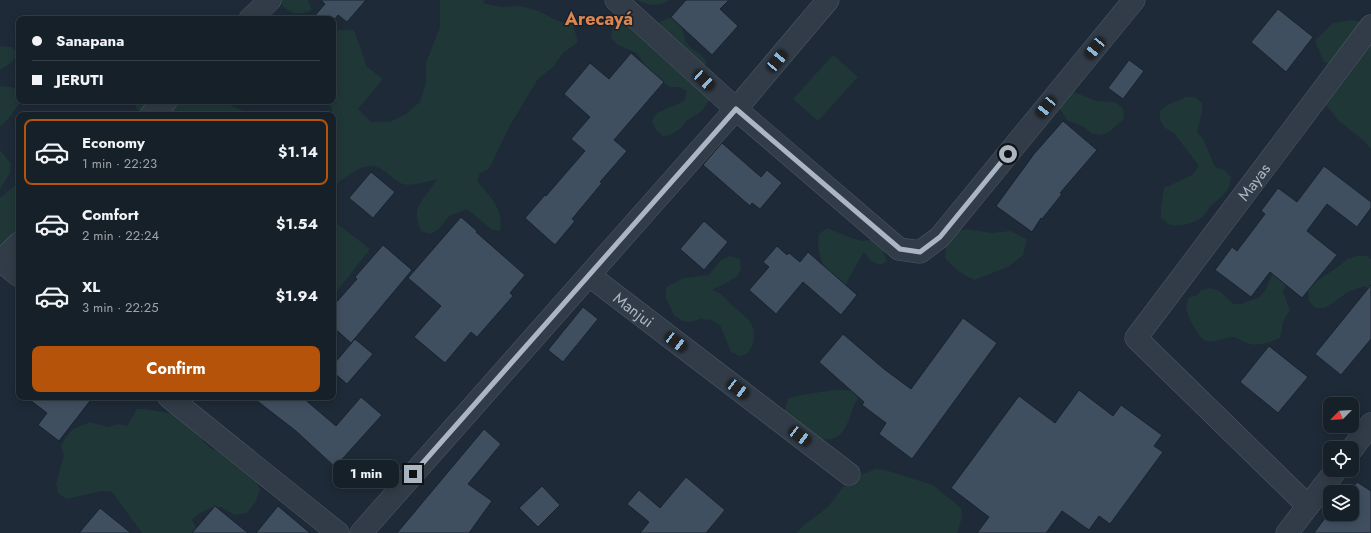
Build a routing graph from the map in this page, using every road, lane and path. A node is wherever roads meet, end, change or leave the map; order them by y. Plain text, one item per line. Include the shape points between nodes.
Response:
1 (270, 0) edge
2 (616, 0) edge
3 (828, 0) edge
4 (1134, 0) edge
5 (253, 16) edge
6 (1371, 26) edge
7 (163, 104) edge
8 (736, 109) junction
9 (154, 112) edge
10 (16, 246) edge
11 (0, 261) edge
12 (16, 274) edge
13 (590, 276) junction
14 (173, 400) edge
15 (1371, 424) edge
16 (1358, 441) edge
17 (850, 474) dead end
18 (1331, 477) edge
19 (1308, 506) junction
20 (338, 533) edge
21 (361, 533) edge
22 (1287, 533) edge

1 - 5 street
2 - 8 street
3 - 8 street
4 - 8 street via 940,237 920,252 900,249
6 - 19 street, Mayas via 1136,338
7 - 9 street
8 - 13 street
10 - 11 street
11 - 12 street
13 - 17 street, Manjui
13 - 21 street
14 - 20 street
15 - 16 street
18 - 19 street
19 - 22 street

